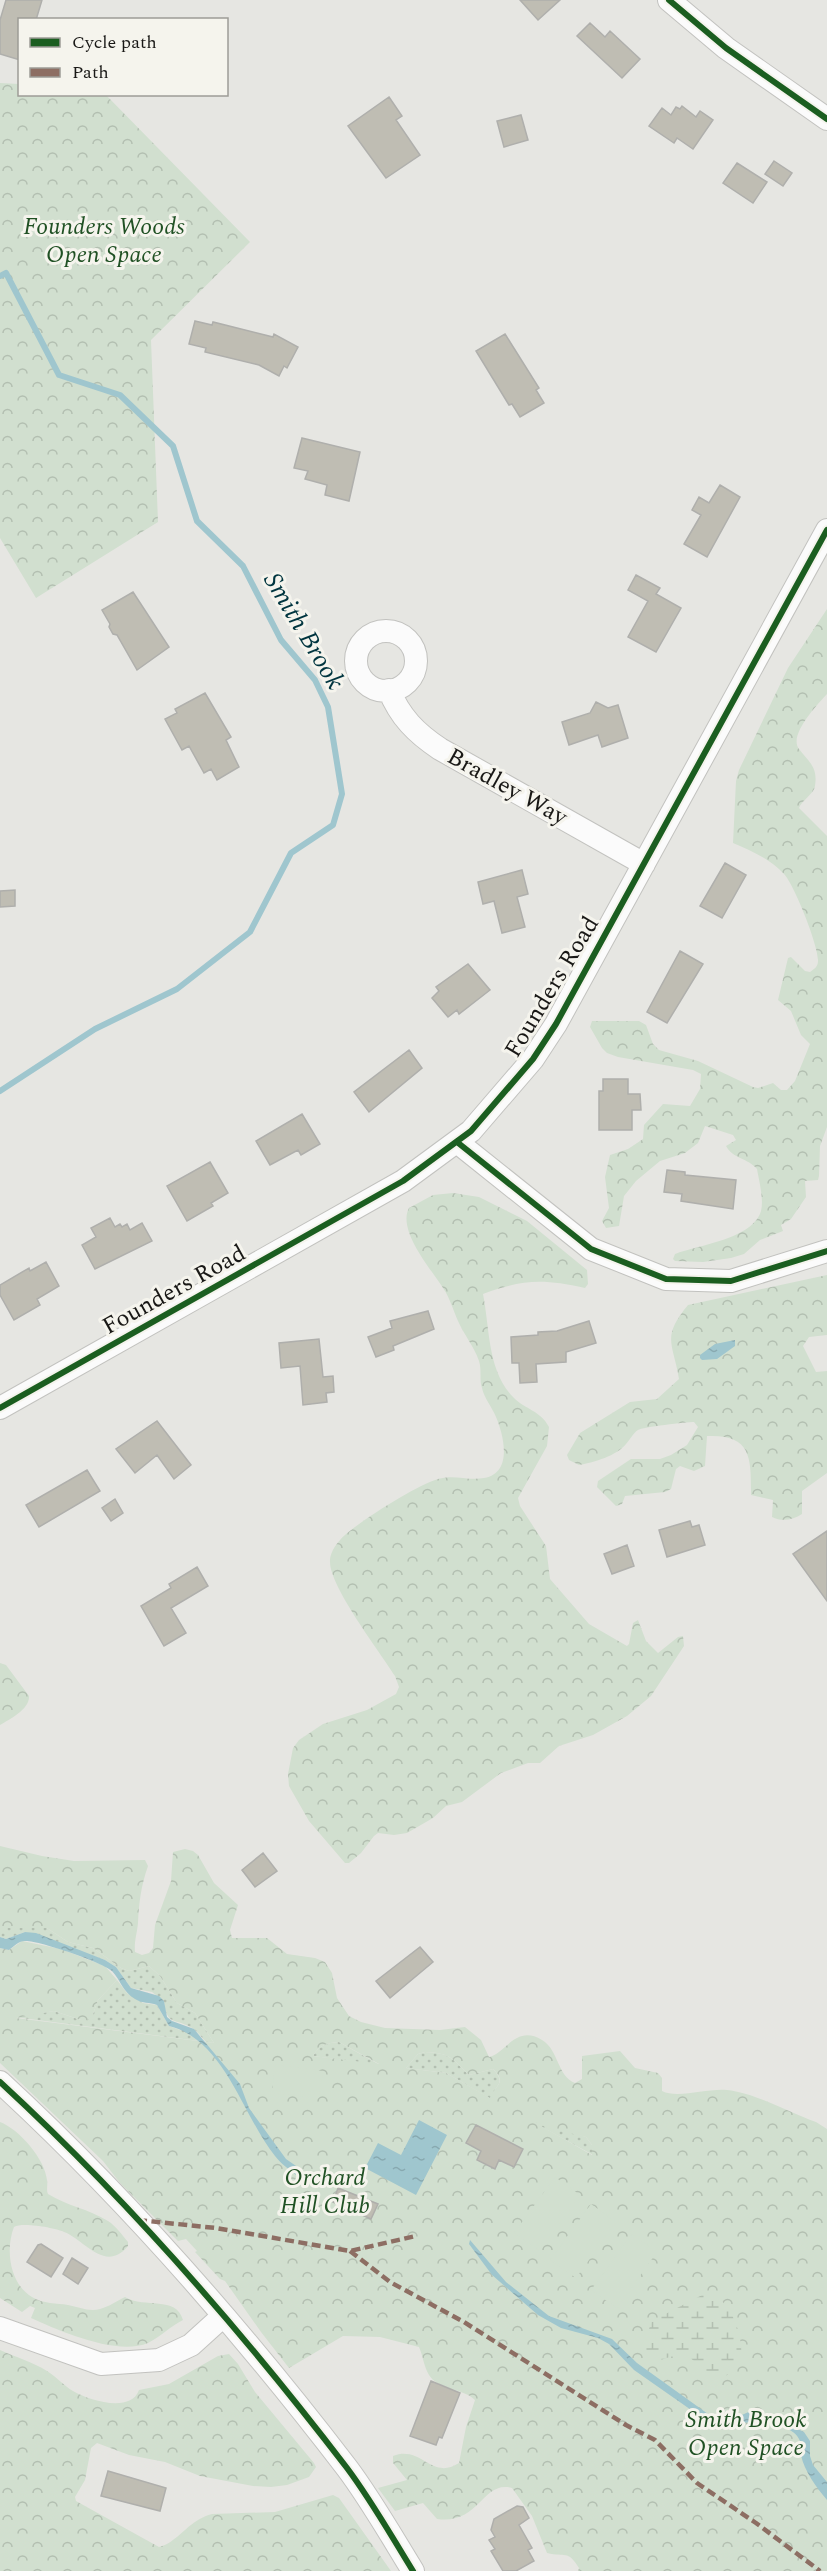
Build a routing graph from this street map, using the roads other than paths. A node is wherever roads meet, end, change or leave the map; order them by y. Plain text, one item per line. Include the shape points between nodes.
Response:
1 (669, 0) edge
2 (827, 119) edge
3 (827, 531) edge
4 (389, 690) dead end
5 (644, 864) junction
6 (457, 1142) junction
7 (827, 1251) edge
8 (0, 1408) edge
9 (0, 2082) edge
10 (223, 2316) junction
11 (0, 2328) edge
12 (414, 2571) edge

1 - 2 street via 726,48
3 - 5 street, Founders Road
4 - 5 street, Bradley Way via 404,719 427,740
5 - 6 street, Founders Road via 572,997 533,1059
6 - 7 street via 591,1249 666,1279 731,1281
6 - 8 street, Founders Road via 404,1181
9 - 10 street via 92,2171
10 - 11 street via 191,2345 159,2360 101,2364
10 - 12 street via 347,2468

